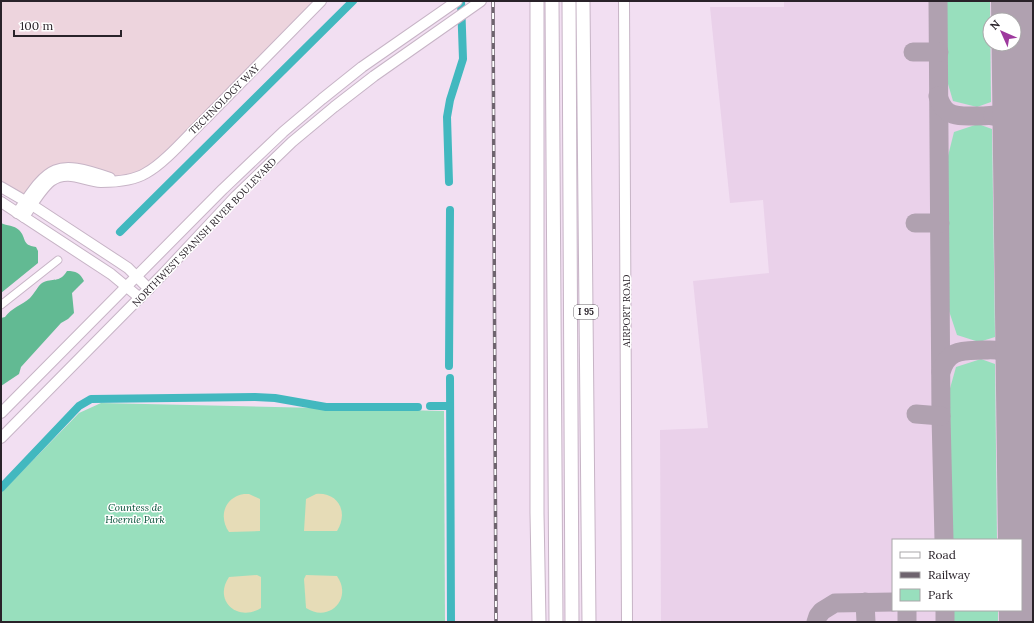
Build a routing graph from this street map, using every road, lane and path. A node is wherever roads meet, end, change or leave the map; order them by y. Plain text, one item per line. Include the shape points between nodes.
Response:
1 (321, 1) edge
2 (457, 1) edge
3 (482, 1) edge
4 (537, 1) edge
5 (552, 1) edge
6 (570, 1) edge
7 (583, 1) edge
8 (624, 1) edge
9 (1, 187) edge
10 (1, 202) edge
11 (29, 203) junction
12 (21, 215) junction
13 (58, 260) dead end
14 (136, 276) junction
15 (126, 286) junction
16 (149, 288) junction
17 (140, 298) junction
18 (1, 305) edge
19 (555, 410) junction
20 (1, 412) edge
21 (1, 438) edge
22 (537, 513) junction
23 (572, 598) junction
24 (539, 622) edge
25 (556, 622) edge
26 (572, 622) edge
27 (575, 622) edge
28 (588, 622) edge
29 (627, 622) edge

1 - 11 street, TECHNOLOGY WAY via 151,170 139,176 117,181 76,168 59,169 42,178
2 - 14 street, NORTHWEST SPANISH RIVER BOULEVARD via 362,67 292,124
3 - 16 street, NORTHWEST SPANISH RIVER BOULEVARD via 358,88 292,142 236,196
4 - 22 highway
5 - 19 highway
6 - 23 highway
7 - 28 highway, I 95
8 - 29 street, AIRPORT ROAD
9 - 11 street
10 - 12 street
11 - 12 street, TECHNOLOGY WAY
11 - 14 street
12 - 15 street
13 - 18 street
14 - 15 street, NORTHWEST SPANISH RIVER BOULEVARD
14 - 16 street
15 - 17 street
15 - 20 street, NORTHWEST SPANISH RIVER BOULEVARD
16 - 17 street, NORTHWEST SPANISH RIVER BOULEVARD
17 - 21 street, NORTHWEST SPANISH RIVER BOULEVARD
19 - 22 highway
19 - 25 highway
22 - 24 highway
23 - 26 highway
23 - 27 highway

